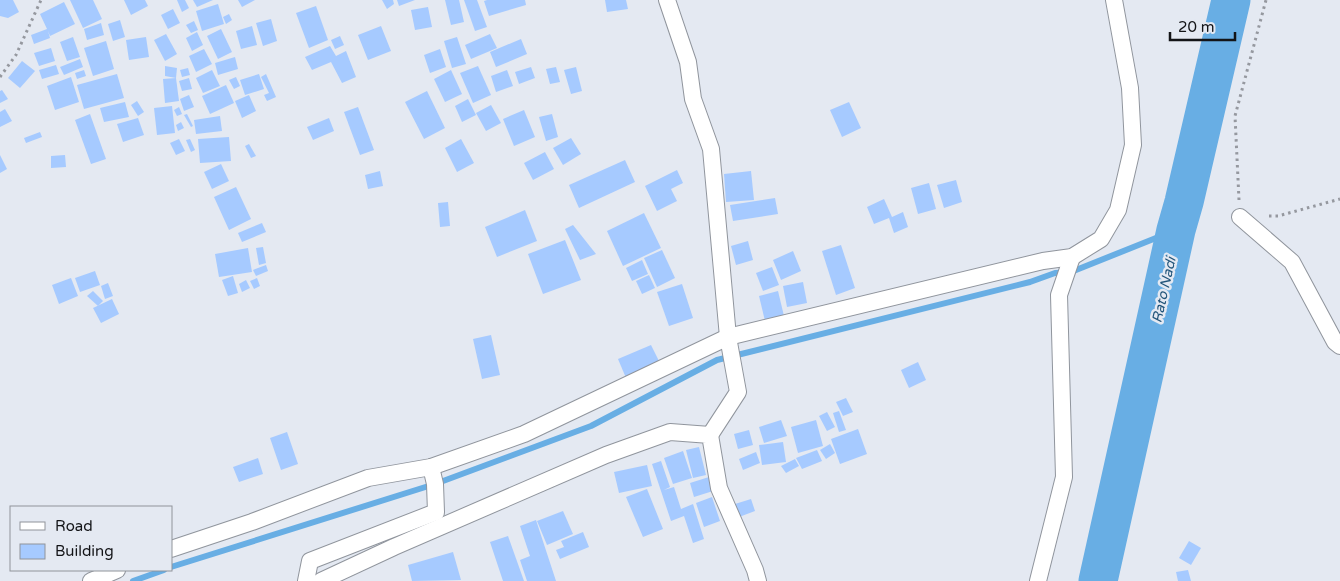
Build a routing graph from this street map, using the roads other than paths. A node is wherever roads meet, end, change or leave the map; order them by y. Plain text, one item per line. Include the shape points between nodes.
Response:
1 (667, 0) edge
2 (1114, 0) edge
3 (1240, 218) road end
4 (1072, 257) junction
5 (728, 337) junction
6 (1340, 346) edge
7 (710, 434) junction
8 (431, 467) junction
9 (172, 549) edge
10 (115, 571) edge
11 (91, 581) edge
12 (306, 581) edge
13 (321, 581) edge
14 (758, 581) edge
15 (1038, 581) edge

1 - 5 street via 688,62 693,99 711,149
2 - 4 street via 1130,88 1133,145 1118,210 1101,240
3 - 6 street via 1292,262
4 - 5 street via 1043,261
4 - 15 street via 1059,296 1064,477
5 - 7 street via 738,392
5 - 8 street via 524,434
7 - 13 street via 670,432 606,454
7 - 14 street via 719,488
8 - 9 street via 368,478
8 - 12 street via 436,512 310,561
10 - 11 street

